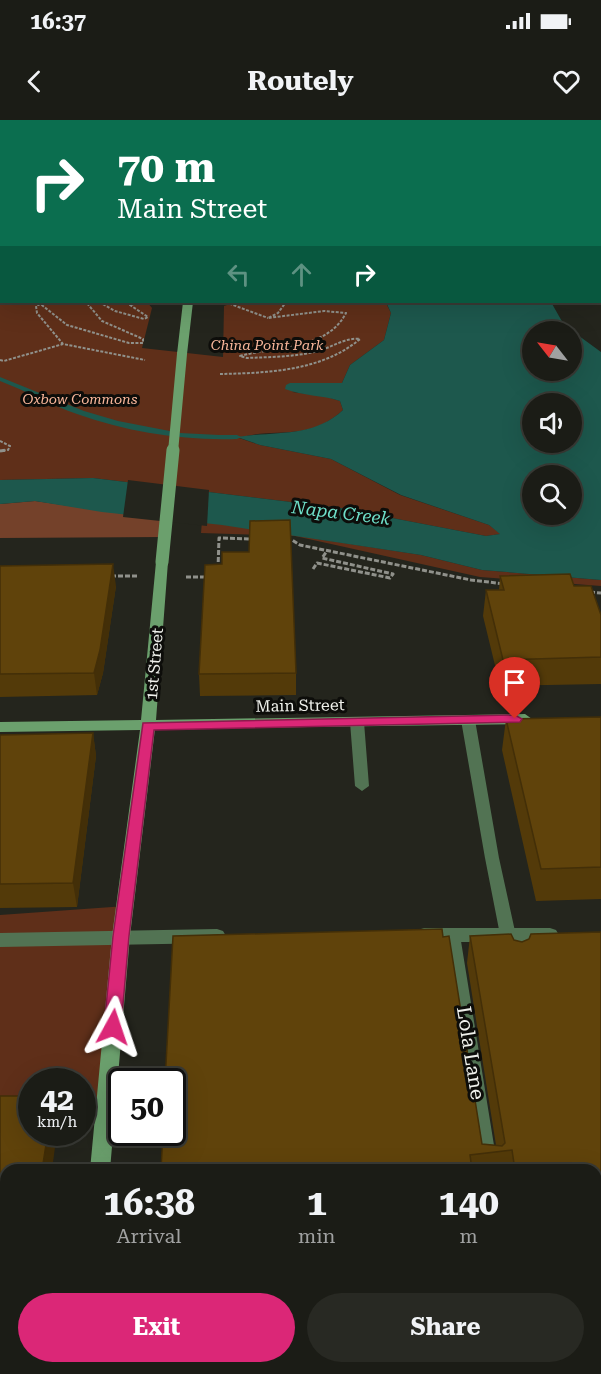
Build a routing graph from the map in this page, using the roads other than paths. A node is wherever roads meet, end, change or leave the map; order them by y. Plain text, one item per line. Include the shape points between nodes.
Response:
1 (188, 303) edge
2 (539, 719) edge
3 (468, 720) junction
4 (357, 722) junction
5 (148, 726) junction
6 (0, 727) edge
7 (362, 786) dead end
8 (407, 935) edge
9 (452, 935) junction
10 (507, 935) junction
11 (566, 935) edge
12 (121, 936) junction
13 (239, 936) edge
14 (0, 940) edge
15 (517, 961) edge
16 (101, 1164) edge
17 (488, 1164) edge

1 - 5 main road, 1st Street, bridge
2 - 3 main road, Main Street
3 - 4 main road, Main Street
3 - 10 lane
4 - 5 main road, Main Street
4 - 7 lane
5 - 6 main road, Main Street
5 - 12 main road, 1st Street
8 - 9 street
9 - 10 street
9 - 17 lane, Lola Lane
10 - 11 street
10 - 15 lane
12 - 13 street
12 - 14 street
12 - 16 main road, 1st Street

